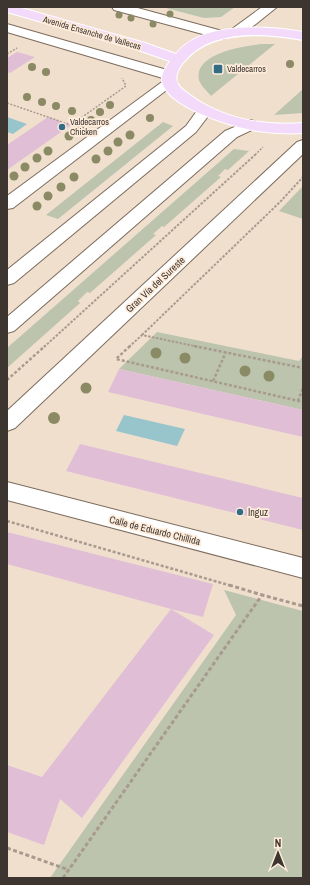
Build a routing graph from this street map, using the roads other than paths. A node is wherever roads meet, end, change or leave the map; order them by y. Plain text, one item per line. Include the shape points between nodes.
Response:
1 (119, 7) edge
2 (270, 7) edge
3 (7, 8) edge
4 (7, 28) edge
5 (237, 32) junction
6 (301, 34) edge
7 (221, 35) junction
8 (177, 43) dead end
9 (192, 47) junction
10 (177, 59) junction
11 (170, 78) junction
12 (204, 111) junction
13 (251, 125) junction
14 (303, 128) edge
15 (303, 145) edge
16 (7, 204) edge
17 (7, 279) edge
18 (7, 327) edge
19 (7, 423) edge
20 (7, 492) edge
21 (303, 568) edge

1 - 7 street
2 - 5 street
3 - 10 main road, Avenida Ensanche de Vallecas
4 - 11 street, Avenida Ensanche de Vallecas
5 - 6 main road via 278,31
5 - 7 main road
7 - 9 main road
8 - 9 main road
9 - 10 main road
10 - 11 main road
11 - 12 main road via 174,90
11 - 16 street
12 - 13 main road via 225,120
12 - 17 street via 191,129
13 - 14 main road
13 - 18 street via 231,134
15 - 19 street, Gran Vía del Sureste
20 - 21 street, Calle de Eduardo Chillida

